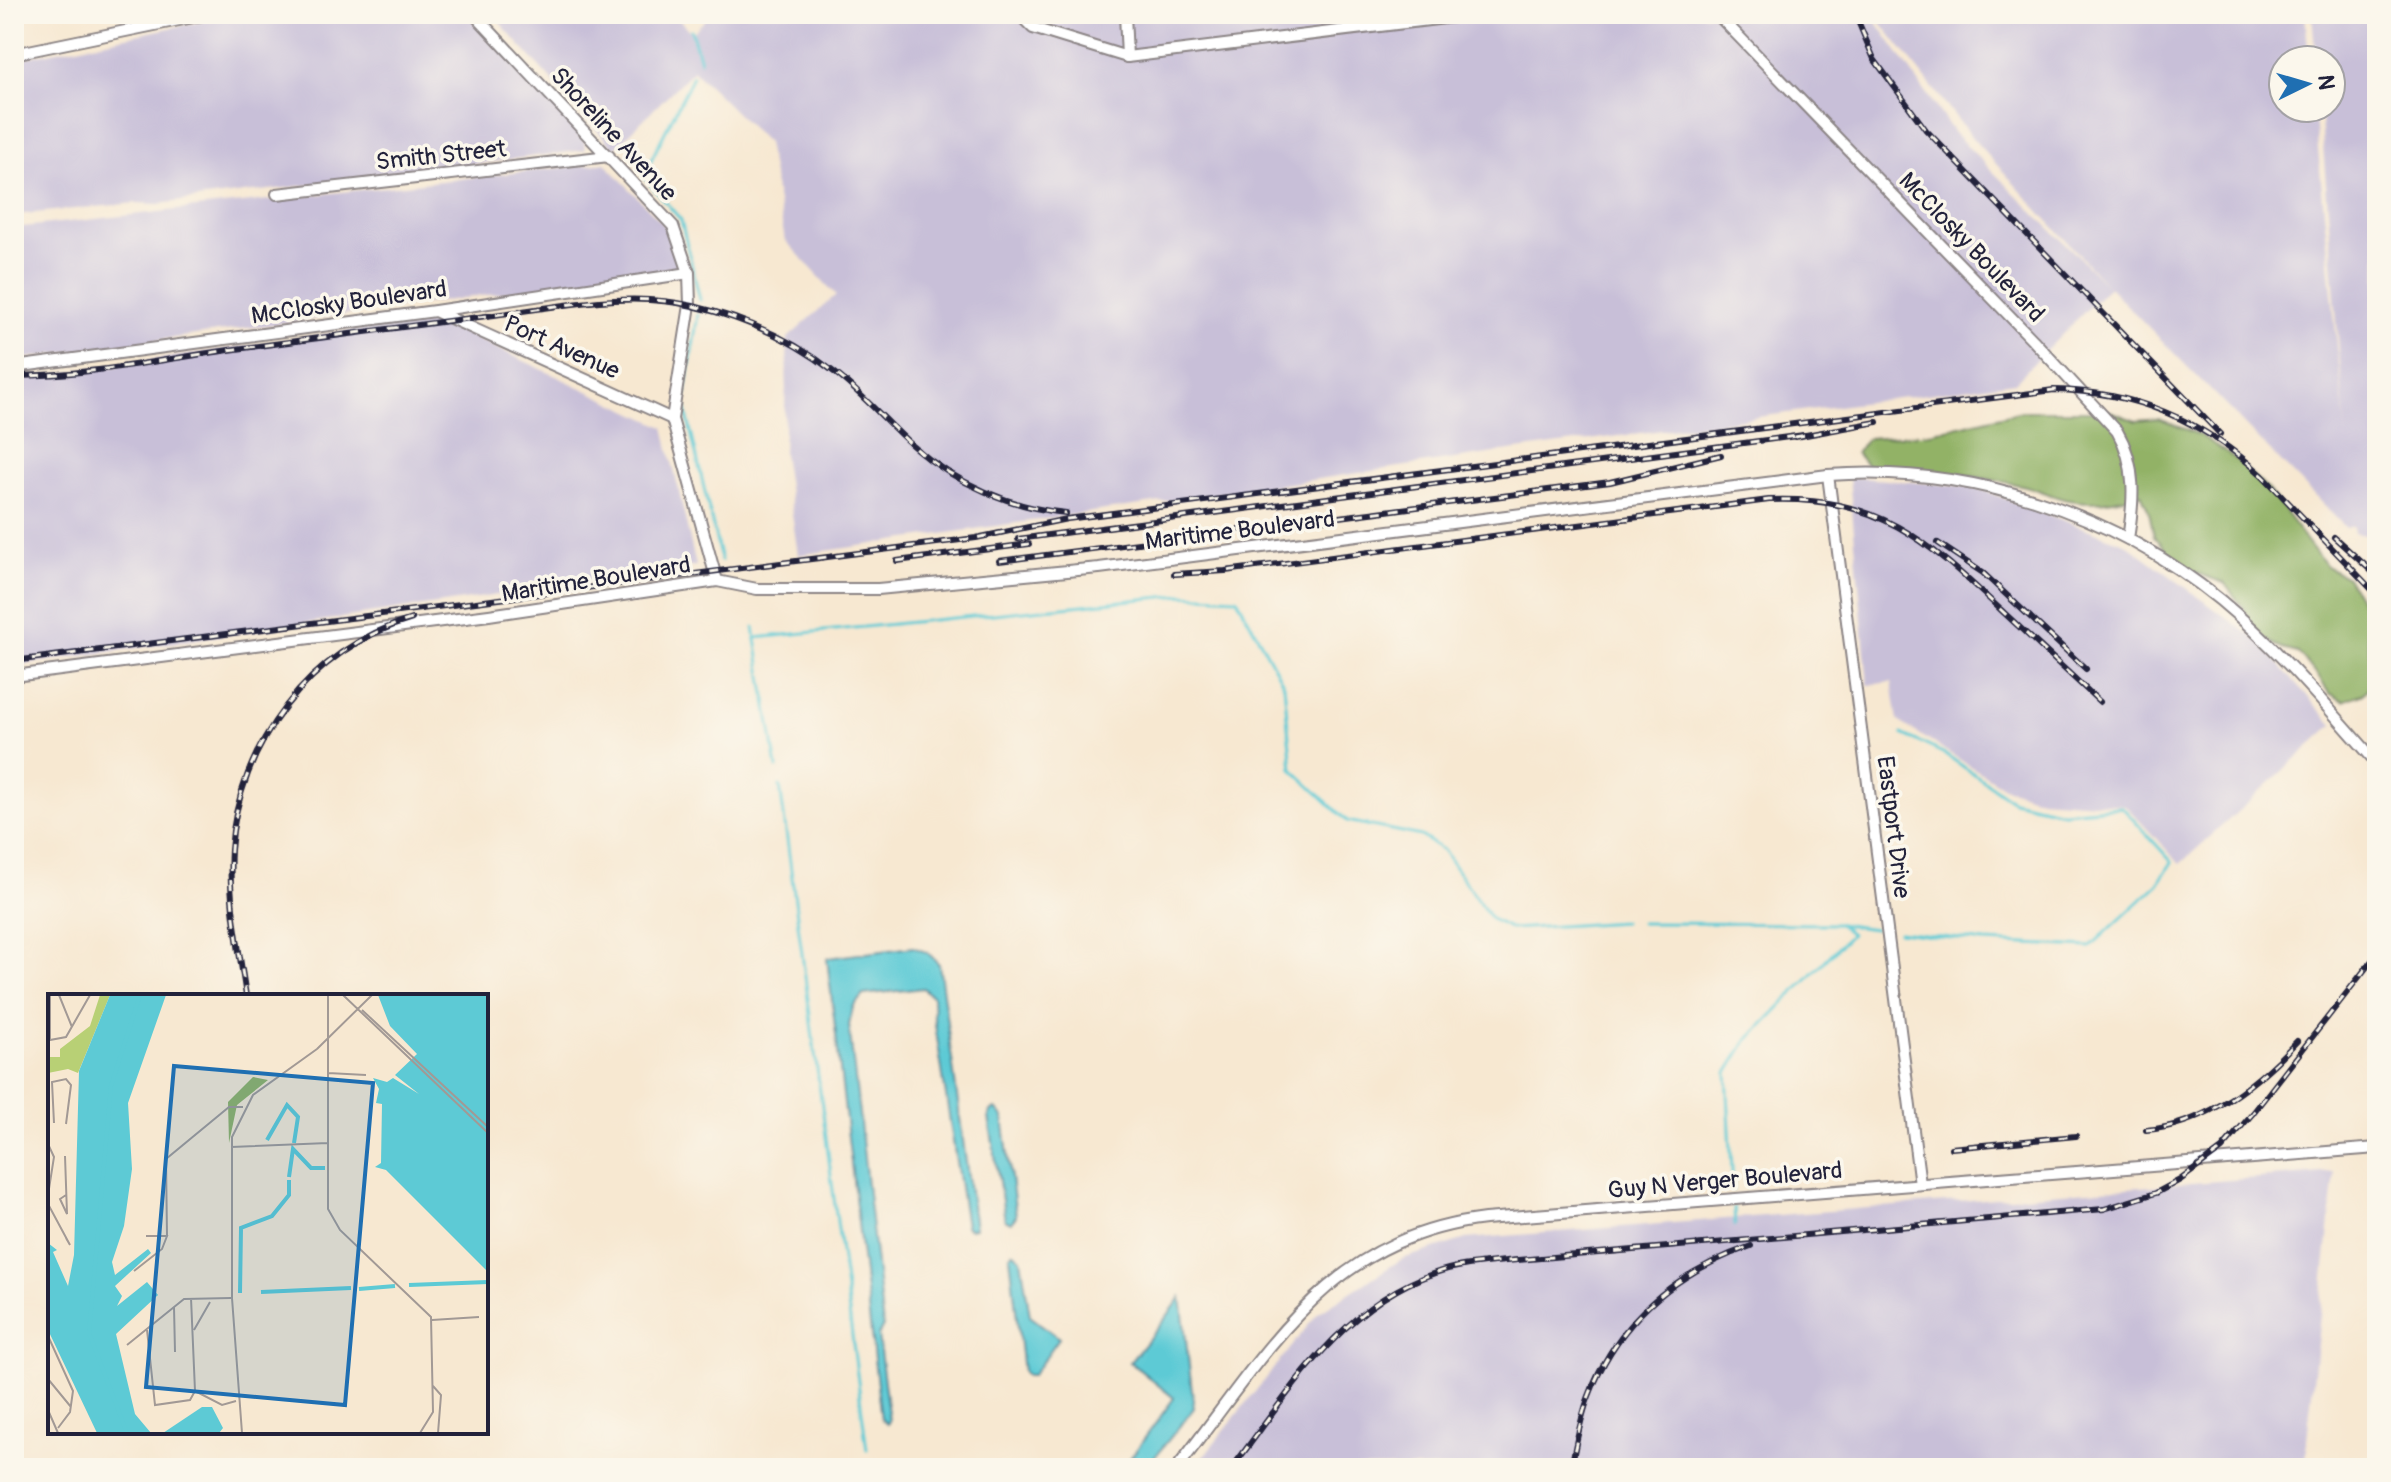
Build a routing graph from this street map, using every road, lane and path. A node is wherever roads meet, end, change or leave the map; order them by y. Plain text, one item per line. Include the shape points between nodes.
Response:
1 (208, 14) edge
2 (474, 14) edge
3 (1019, 14) edge
4 (1125, 14) edge
5 (1478, 14) edge
6 (1717, 14) edge
7 (14, 54) edge
8 (1127, 57) junction
9 (609, 156) junction
10 (277, 194) dead end
11 (689, 273) junction
12 (435, 311) junction
13 (14, 367) edge
14 (672, 419) junction
15 (1828, 475) junction
16 (2128, 539) junction
17 (717, 581) junction
18 (14, 676) edge
19 (2377, 763) edge
20 (2377, 1148) edge
21 (1920, 1184) junction
22 (1177, 1468) edge

1 - 7 street
2 - 9 street, Shoreline Avenue
3 - 8 street via 1033,28
4 - 8 street
5 - 8 street
6 - 16 street, McClosky Boulevard via 2117,431 2133,481
9 - 10 street, Smith Street
9 - 11 street, Shoreline Avenue via 673,226
11 - 12 street, McClosky Boulevard
11 - 14 street, Shoreline Avenue via 690,305
12 - 13 street, McClosky Boulevard
12 - 14 street, Port Avenue
14 - 17 street, Shoreline Avenue
15 - 16 street, Maritime Boulevard via 1900,473 1991,487 2053,506
15 - 17 street, Maritime Boulevard via 980,580 878,589 757,589
15 - 21 street, Eastport Drive
16 - 19 street, Maritime Boulevard via 2221,601
17 - 18 street, Maritime Boulevard
20 - 21 street, Guy N Verger Boulevard
21 - 22 street, Guy N Verger Boulevard via 1485,1219 1404,1238 1355,1264 1315,1296

